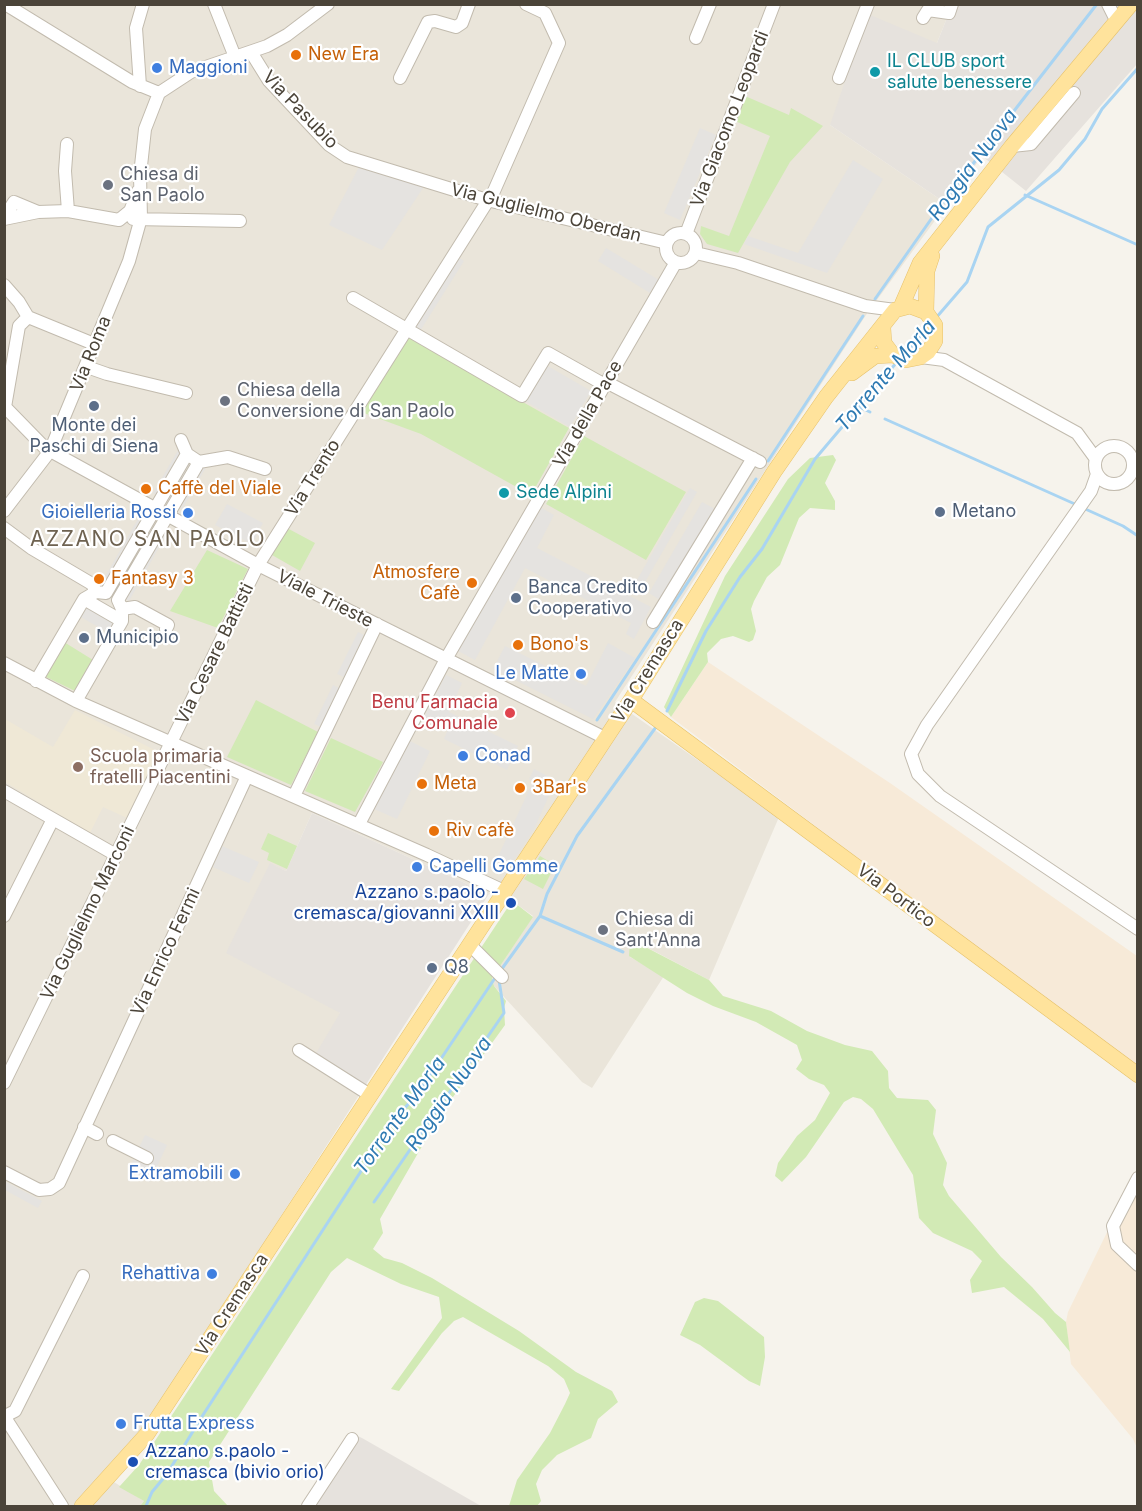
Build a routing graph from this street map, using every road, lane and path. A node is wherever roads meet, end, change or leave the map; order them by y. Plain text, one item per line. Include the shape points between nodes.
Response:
1 (5, 4) edge
2 (143, 4) edge
3 (214, 4) edge
4 (327, 4) edge
5 (469, 4) edge
6 (710, 4) edge
7 (774, 4) edge
8 (867, 4) edge
9 (952, 4) edge
10 (1108, 4) edge
11 (1131, 4) edge
12 (528, 5) edge
13 (923, 18) dead end
14 (1116, 20) junction
15 (696, 38) dead end
16 (250, 52) junction
17 (235, 57) junction
18 (400, 78) dead end
19 (839, 78) dead end
20 (140, 86) junction
21 (159, 93) junction
22 (1074, 93) dead end
23 (67, 144) dead end
24 (1012, 146) junction
25 (140, 181) junction
26 (426, 181) joint
27 (9, 199) edge
28 (487, 200) junction
29 (68, 211) junction
30 (38, 212) junction
31 (141, 218) junction
32 (4, 219) edge
33 (119, 220) junction
34 (240, 221) dead end
35 (686, 234) junction
36 (667, 243) junction
37 (934, 247) junction
38 (696, 253) junction
39 (676, 262) junction
40 (4, 285) edge
41 (353, 298) dead end
42 (891, 316) junction
43 (28, 317) junction
44 (931, 318) junction
45 (4, 329) edge
46 (405, 330) junction
47 (17, 335) junction
48 (94, 344) junction
49 (933, 345) junction
50 (904, 357) junction
51 (944, 360) junction
52 (87, 367) junction
53 (606, 383) junction
54 (186, 393) dead end
55 (826, 397) junction
56 (5, 407) edge
57 (181, 440) dead end
58 (1087, 444) junction
59 (1107, 447) junction
60 (50, 451) junction
61 (187, 454) junction
62 (1096, 459) junction
63 (200, 462) junction
64 (265, 469) dead end
65 (1097, 474) junction
66 (1108, 483) junction
67 (1092, 491) junction
68 (155, 508) junction
69 (4, 511) edge
70 (167, 515) junction
71 (4, 528) edge
72 (258, 565) junction
73 (96, 594) junction
74 (121, 610) junction
75 (653, 622) dead end
76 (377, 624) junction
77 (166, 629) dead end
78 (446, 659) junction
79 (4, 663) edge
80 (36, 681) junction
81 (631, 700) junction
82 (76, 701) junction
83 (655, 716) junction
84 (615, 724) junction
85 (605, 738) junction
86 (171, 742) junction
87 (247, 776) junction
88 (4, 791) edge
89 (294, 796) junction
90 (53, 819) junction
91 (359, 824) junction
92 (116, 855) junction
93 (504, 891) junction
94 (4, 916) edge
95 (1137, 929) edge
96 (470, 945) junction
97 (502, 977) dead end
98 (299, 1050) dead end
99 (1137, 1075) edge
100 (4, 1083) edge
101 (370, 1095) junction
102 (84, 1127) junction
103 (97, 1134) dead end
104 (113, 1141) dead end
105 (147, 1158) dead end
106 (4, 1172) edge
107 (1137, 1178) edge
108 (1137, 1265) edge
109 (83, 1276) dead end
110 (5, 1416) edge
111 (352, 1439) dead end
112 (62, 1506) edge
113 (82, 1506) edge
114 (308, 1506) edge

1 - 20 street
2 - 20 street via 136,28
3 - 17 street
4 - 16 street via 287,35
5 - 18 street via 462,23 456,27 428,22
6 - 15 street
7 - 35 street, Via Giacomo Leopardi
8 - 19 street
9 - 13 street via 949,13 928,10
10 - 14 street
11 - 14 main road, Via Cremasca
12 - 28 street, Via Trento via 545,13 560,43
14 - 24 main road, Via Cremasca
16 - 17 street
16 - 26 street, Via Pasubio via 261,72 329,145 347,157
17 - 21 street via 191,72
20 - 21 street
21 - 25 street via 145,129
22 - 24 street via 1031,144
23 - 29 street
24 - 37 main road, Via Cremasca
25 - 31 street, Via Roma
25 - 33 street via 130,211
26 - 28 street, Via Guglielmo Oberdan
27 - 30 street
27 - 32 street
28 - 36 street, Via Guglielmo Oberdan
28 - 46 street, Via Trento
29 - 30 street
29 - 33 street
30 - 32 street
31 - 33 street
31 - 34 street
31 - 48 street, Via Roma via 129,261
35 - 36 street, Via Guglielmo Oberdan via 676,234
35 - 38 street via 695,241
36 - 39 street, Via Guglielmo Oberdan via 667,254
37 - 42 main road, Via Cremasca
37 - 44 main road, Via Cremasca via 927,271
38 - 39 street via 688,262
38 - 42 street via 738,263
39 - 53 street, Via della Pace
40 - 43 street
41 - 46 street
42 - 44 main road via 916,307
42 - 50 main road via 884,343
42 - 55 main road, Via Cremasca
43 - 47 street
43 - 48 street
44 - 49 main road, Via Cremasca
45 - 47 street
46 - 53 street via 522,396 548,352
46 - 72 street, Via Trento
47 - 56 street
48 - 52 street, Via Roma
49 - 50 main road, Via Cremasca
49 - 51 street
50 - 51 street
50 - 55 main road, Via Cremasca via 875,356
51 - 58 street via 1077,433
52 - 54 street
52 - 60 street, Via Roma
53 - 75 street via 757,460
53 - 78 street, Via della Pace
55 - 81 main road, Via Cremasca via 774,472
56 - 60 street, Viale Trieste
57 - 61 street
58 - 59 street
58 - 62 street
59 - 62 street
59 - 66 street via 1125,450 1132,461 1126,479
60 - 68 street, Viale Trieste
60 - 69 street, Via Roma
61 - 63 street
61 - 68 street
62 - 65 street
63 - 64 street via 228,457
63 - 70 street
65 - 66 street
65 - 67 street
66 - 67 street
67 - 95 street via 927,725 911,754 918,774 940,796
68 - 70 street, Viale Trieste
68 - 73 street
70 - 72 street, Viale Trieste
70 - 74 street
71 - 73 street via 92,584
72 - 76 street, Viale Trieste
72 - 86 street, Via Cesare Battisti
73 - 74 street
73 - 74 street
73 - 80 street
74 - 77 street via 135,607 168,625
74 - 82 street
76 - 78 street, Viale Trieste
76 - 89 street
78 - 85 street, Viale Trieste
78 - 91 street, Via della Pace
79 - 80 street
80 - 82 street
81 - 83 main road, Via Portico
81 - 84 main road, Via Cremasca
82 - 86 street
83 - 84 main road via 641,715
83 - 99 main road, Via Portico
84 - 85 main road, Via Cremasca
85 - 93 main road, Via Cremasca
86 - 87 street
86 - 92 street, Via Guglielmo Marconi
87 - 89 street
87 - 102 street, Via Enrico Fermi
88 - 90 street
89 - 91 street
90 - 92 street
90 - 94 street
91 - 93 street
92 - 100 street, Via Guglielmo Marconi
93 - 96 main road, Via Cremasca
96 - 97 street
96 - 101 main road, Via Cremasca
98 - 101 street
101 - 113 main road, Via Cremasca via 147,1434
102 - 103 street
102 - 106 street, Via Enrico Fermi via 58,1182 50,1189 39,1190
104 - 105 street
107 - 108 street via 1113,1226 1117,1245
109 - 110 street via 15,1411
110 - 112 street
111 - 114 street

